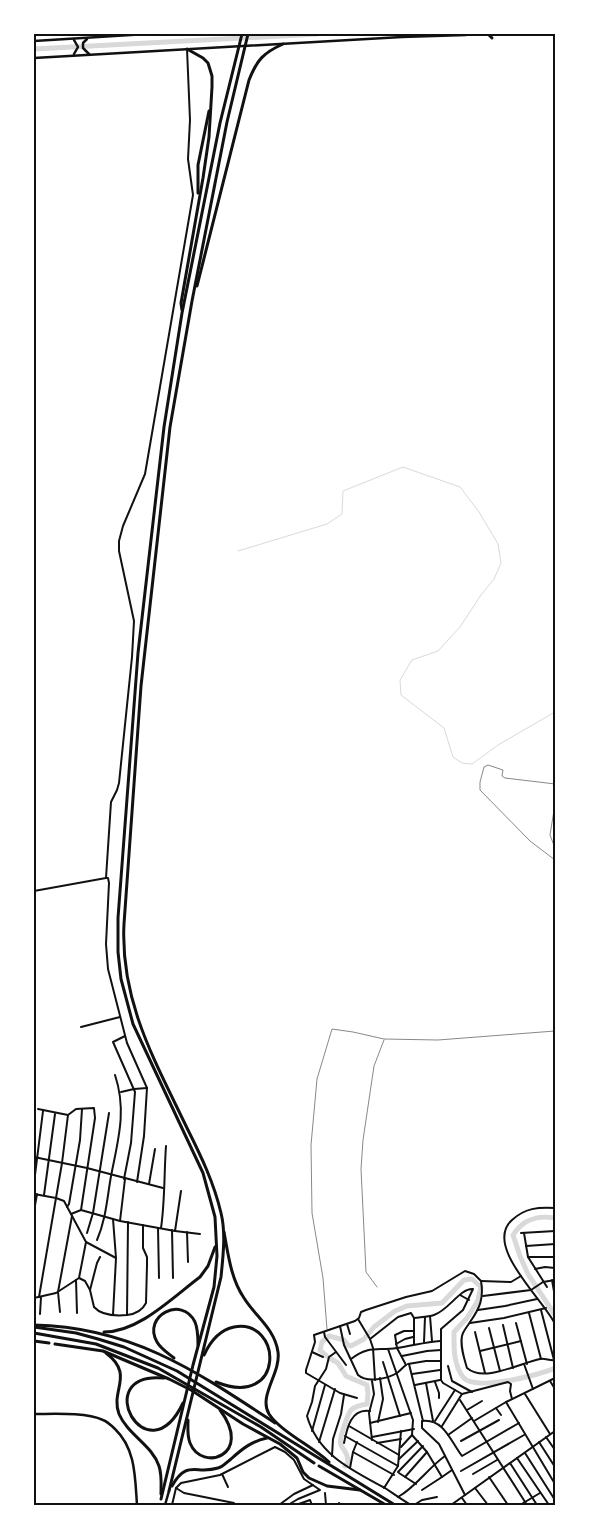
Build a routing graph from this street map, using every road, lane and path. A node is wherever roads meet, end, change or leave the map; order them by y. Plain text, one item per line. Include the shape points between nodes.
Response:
1 (146, 34) edge
2 (242, 34) edge
3 (248, 34) edge
4 (466, 34) edge
5 (479, 34) edge
6 (488, 34) edge
7 (450, 35) edge
8 (492, 38) dead end
9 (87, 39) junction
10 (74, 40) junction
11 (34, 41) edge
12 (283, 44) junction
13 (187, 49) junction
14 (88, 53) junction
15 (74, 54) junction
16 (34, 58) edge
17 (212, 101) junction
18 (198, 199) junction
19 (192, 302) junction
20 (182, 313) junction
21 (555, 784) edge
22 (555, 804) edge
23 (555, 848) edge
24 (555, 860) edge
25 (106, 878) junction
26 (34, 892) edge
27 (120, 1017) junction
28 (81, 1027) dead end
29 (555, 1031) edge
30 (125, 1036) junction
31 (384, 1039) junction
32 (115, 1075) dead end
33 (147, 1088) junction
34 (134, 1089) junction
35 (121, 1092) junction
36 (82, 1109) junction
37 (38, 1110) dead end
38 (43, 1110) junction
39 (109, 1113) dead end
40 (55, 1114) junction
41 (68, 1115) junction
42 (166, 1146) dead end
43 (155, 1149) dead end
44 (35, 1157) edge
45 (50, 1160) junction
46 (62, 1163) junction
47 (75, 1165) junction
48 (87, 1168) junction
49 (98, 1170) junction
50 (112, 1176) junction
51 (124, 1179) junction
52 (137, 1182) junction
53 (34, 1183) edge
54 (149, 1184) junction
55 (163, 1188) junction
56 (181, 1191) dead end
57 (35, 1194) edge
58 (44, 1196) junction
59 (56, 1198) junction
60 (67, 1206) junction
61 (555, 1208) edge
62 (81, 1210) junction
63 (34, 1211) edge
64 (93, 1213) junction
65 (71, 1215) junction
66 (222, 1215) junction
67 (105, 1218) junction
68 (113, 1220) junction
69 (120, 1221) junction
70 (128, 1222) junction
71 (143, 1225) junction
72 (160, 1228) junction
73 (174, 1230) junction
74 (187, 1232) junction
75 (555, 1232) edge
76 (87, 1233) dead end
77 (200, 1234) dead end
78 (97, 1240) dead end
79 (86, 1242) junction
80 (216, 1242) junction
81 (555, 1244) edge
82 (526, 1246) junction
83 (100, 1257) dead end
84 (555, 1257) edge
85 (116, 1258) junction
86 (528, 1258) junction
87 (188, 1262) dead end
88 (555, 1268) edge
89 (534, 1269) junction
90 (521, 1276) junction
91 (79, 1278) junction
92 (159, 1278) dead end
93 (173, 1278) dead end
94 (76, 1280) junction
95 (552, 1280) junction
96 (555, 1280) edge
97 (481, 1281) junction
98 (543, 1282) junction
99 (377, 1286) dead end
100 (547, 1287) dead end
101 (90, 1290) junction
102 (531, 1290) junction
103 (58, 1292) junction
104 (460, 1295) junction
105 (483, 1296) junction
106 (40, 1297) junction
107 (555, 1297) edge
108 (34, 1298) edge
109 (538, 1299) junction
110 (469, 1300) junction
111 (546, 1308) junction
112 (478, 1310) junction
113 (541, 1310) junction
114 (60, 1312) dead end
115 (529, 1312) junction
116 (77, 1313) dead end
117 (40, 1314) dead end
118 (113, 1315) junction
119 (127, 1315) junction
120 (425, 1316) junction
121 (430, 1316) junction
122 (414, 1318) junction
123 (358, 1319) junction
124 (470, 1322) junction
125 (347, 1324) junction
126 (516, 1324) dead end
127 (555, 1324) edge
128 (503, 1325) dead end
129 (34, 1326) edge
130 (340, 1326) junction
131 (489, 1328) dead end
132 (326, 1331) junction
133 (414, 1331) junction
134 (99, 1332) junction
135 (475, 1332) dead end
136 (34, 1333) edge
137 (350, 1334) dead end
138 (368, 1336) junction
139 (413, 1337) junction
140 (34, 1340) edge
141 (441, 1341) junction
142 (521, 1341) junction
143 (424, 1342) junction
144 (432, 1342) junction
145 (49, 1343) dead end
146 (55, 1344) dead end
147 (396, 1344) junction
148 (414, 1344) junction
149 (507, 1344) junction
150 (493, 1347) junction
151 (198, 1348) junction
152 (373, 1348) junction
153 (397, 1348) junction
154 (388, 1349) junction
155 (441, 1350) junction
156 (103, 1351) junction
157 (480, 1351) junction
158 (312, 1352) junction
159 (336, 1352) junction
160 (402, 1356) junction
161 (323, 1357) dead end
162 (351, 1359) junction
163 (541, 1359) junction
164 (554, 1360) edge
165 (440, 1361) junction
166 (178, 1362) junction
167 (382, 1362) dead end
168 (407, 1364) junction
169 (526, 1364) junction
170 (200, 1365) junction
171 (346, 1365) dead end
172 (448, 1366) dead end
173 (513, 1368) junction
174 (440, 1370) junction
175 (500, 1371) junction
176 (396, 1373) junction
177 (485, 1373) junction
178 (412, 1374) junction
179 (386, 1376) junction
180 (380, 1378) junction
181 (555, 1378) edge
182 (168, 1379) junction
183 (208, 1379) junction
184 (373, 1380) junction
185 (441, 1380) junction
186 (318, 1381) junction
187 (550, 1381) junction
188 (435, 1382) junction
189 (426, 1383) junction
190 (325, 1385) junction
191 (415, 1385) junction
192 (334, 1389) junction
193 (533, 1389) junction
194 (555, 1389) edge
195 (455, 1390) junction
196 (472, 1392) junction
197 (525, 1393) junction
198 (462, 1394) junction
199 (186, 1395) junction
200 (344, 1395) junction
201 (357, 1398) dead end
202 (439, 1398) dead end
203 (512, 1399) junction
204 (460, 1400) junction
205 (482, 1401) dead end
206 (506, 1402) junction
207 (218, 1407) junction
208 (496, 1408) junction
209 (467, 1410) junction
210 (370, 1411) junction
211 (189, 1412) junction
212 (411, 1412) junction
213 (34, 1414) edge
214 (501, 1415) dead end
215 (400, 1416) junction
216 (473, 1420) junction
217 (499, 1420) dead end
218 (423, 1421) junction
219 (434, 1421) junction
220 (378, 1422) junction
221 (370, 1423) junction
222 (519, 1423) junction
223 (349, 1426) junction
224 (442, 1426) junction
225 (414, 1429) junction
226 (480, 1430) junction
227 (401, 1431) junction
228 (555, 1431) edge
229 (312, 1432) junction
230 (550, 1434) junction
231 (294, 1435) junction
232 (412, 1435) junction
233 (448, 1435) junction
234 (524, 1435) junction
235 (345, 1436) junction
236 (546, 1437) junction
237 (267, 1438) junction
238 (401, 1438) junction
239 (372, 1439) junction
240 (418, 1441) junction
241 (462, 1441) dead end
242 (320, 1442) junction
243 (357, 1442) junction
244 (487, 1442) junction
245 (539, 1442) junction
246 (344, 1443) dead end
247 (377, 1443) junction
248 (422, 1446) junction
249 (400, 1447) junction
250 (532, 1448) junction
251 (555, 1450) edge
252 (353, 1452) junction
253 (427, 1452) junction
254 (493, 1453) junction
255 (525, 1453) junction
256 (399, 1455) junction
257 (332, 1456) junction
258 (445, 1456) junction
259 (517, 1458) junction
260 (399, 1459) junction
261 (497, 1460) junction
262 (314, 1463) dead end
263 (510, 1463) junction
264 (434, 1464) junction
265 (319, 1466) dead end
266 (398, 1466) junction
267 (555, 1467) edge
268 (335, 1468) junction
269 (503, 1468) junction
270 (350, 1469) junction
271 (452, 1470) junction
272 (461, 1471) dead end
273 (397, 1472) junction
274 (222, 1474) junction
275 (473, 1474) dead end
276 (394, 1475) junction
277 (405, 1477) junction
278 (442, 1477) junction
279 (490, 1477) junction
280 (416, 1484) junction
281 (555, 1484) edge
282 (313, 1485) junction
283 (228, 1487) dead end
284 (176, 1488) junction
285 (384, 1488) junction
286 (475, 1488) junction
287 (360, 1490) junction
288 (422, 1490) dead end
289 (169, 1491) junction
290 (540, 1492) junction
291 (325, 1493) dead end
292 (465, 1495) junction
293 (398, 1497) junction
294 (437, 1497) dead end
295 (462, 1498) junction
296 (533, 1498) junction
297 (162, 1499) junction
298 (555, 1500) edge
299 (283, 1502) junction
300 (527, 1504) edge
301 (137, 1505) edge
302 (160, 1505) edge
303 (166, 1505) edge
304 (172, 1505) edge
305 (233, 1505) edge
306 (279, 1505) edge
307 (288, 1505) edge
308 (296, 1505) edge
309 (312, 1505) edge
310 (326, 1505) edge
311 (386, 1505) edge
312 (395, 1505) edge
313 (413, 1505) edge
314 (450, 1505) edge
315 (467, 1505) edge
316 (488, 1505) edge
317 (508, 1505) edge
318 (518, 1505) edge
319 (538, 1505) edge
320 (548, 1505) edge

1 - 9 main road
2 - 20 highway via 220,124
3 - 19 highway via 227,122
4 - 5 highway
4 - 7 main road
6 - 8 highway
7 - 12 main road
9 - 10 main road
9 - 14 main road via 83,46
10 - 11 main road
10 - 15 main road via 78,47
12 - 13 main road
12 - 19 highway via 261,57 248,80
13 - 14 main road
13 - 17 highway via 203,58 210,68
13 - 25 street via 188,159 193,195 145,474 119,541 134,621 119,783 110,802
14 - 15 main road
15 - 16 main road
17 - 18 highway
17 - 18 highway via 198,165
18 - 20 highway
19 - 66 highway via 163,484 138,722 124,944 134,1010 208,1172
20 - 80 highway via 164,426 138,653 118,952 121,979 138,1037 206,1181 215,1217
21 - 24 lane via 505,778 503,770 488,765 484,767 479,786 530,841
22 - 23 lane via 550,835
25 - 26 street
25 - 27 street via 109,883 108,968
27 - 28 street
27 - 30 street
29 - 31 lane via 438,1040
30 - 33 street
30 - 34 street via 113,1042
31 - 99 lane via 374,1066 361,1169 366,1272
31 - 132 lane via 332,1029 317,1080 311,1195 323,1278
32 - 35 street
33 - 34 street
33 - 52 street
34 - 35 street
34 - 51 street via 132,1130
35 - 50 street via 121,1129
36 - 41 street
36 - 47 street
36 - 48 street via 94,1108 95,1118
37 - 38 street
38 - 40 street
38 - 44 street
39 - 49 street
40 - 41 street
40 - 45 street
41 - 46 street
42 - 55 street
43 - 54 street
44 - 45 street
44 - 53 street
45 - 46 street
45 - 58 street
46 - 47 street
46 - 59 street
47 - 48 street
47 - 60 street
48 - 49 street
48 - 62 street
49 - 50 street
49 - 64 street
50 - 51 street
50 - 67 street
51 - 52 street
51 - 69 street
52 - 54 street
54 - 55 street
55 - 72 street
56 - 73 street
57 - 58 street
57 - 63 street
58 - 59 street
59 - 60 street
59 - 106 street
60 - 65 street
61 - 90 street via 532,1208 509,1222 504,1242
62 - 64 street
62 - 65 street
64 - 67 street
64 - 76 street
65 - 79 street
65 - 103 street
66 - 170 highway via 221,1277
66 - 231 highway via 235,1282 244,1300 270,1331 278,1351 279,1363 266,1397 266,1407 273,1418
67 - 68 street
67 - 78 street
68 - 69 street
68 - 85 street
69 - 70 street
70 - 71 street
70 - 119 street
71 - 72 street
71 - 119 street via 146,1303 138,1312
72 - 73 street
72 - 92 street
73 - 74 street
73 - 93 street
74 - 77 street
74 - 87 street
75 - 82 street via 522,1233
79 - 85 street
79 - 91 street
80 - 134 highway via 208,1266 200,1277 135,1325 116,1332
80 - 151 highway via 214,1287
81 - 82 street
82 - 86 street
83 - 101 street
84 - 86 street
85 - 118 street
86 - 89 street
88 - 89 street
89 - 98 street
90 - 97 street via 511,1282
90 - 102 street
91 - 94 street
91 - 101 street
94 - 103 street
94 - 116 street
95 - 96 street
95 - 98 street
95 - 107 street
97 - 105 street
97 - 123 street via 465,1271 432,1291 360,1312
98 - 100 street
98 - 102 street
101 - 118 street via 96,1310
102 - 105 street
102 - 109 street
103 - 106 street
103 - 114 street
104 - 110 street
104 - 110 street via 466,1289 473,1289
104 - 121 street
105 - 112 street
106 - 108 street
106 - 117 street
109 - 111 street
109 - 112 street
110 - 141 street via 463,1310 442,1328
111 - 113 street
111 - 127 street
112 - 124 street
113 - 115 street
113 - 164 street
115 - 124 street
115 - 163 street
118 - 119 street
120 - 121 street
120 - 122 street
120 - 143 street
121 - 144 street
122 - 133 street
122 - 138 street via 413,1313 398,1317
123 - 125 street
123 - 138 street
124 - 177 street via 462,1338 466,1368
125 - 130 street
125 - 137 street
126 - 142 street
128 - 149 street
129 - 134 highway
129 - 268 highway via 98,1339 156,1361
130 - 132 street
130 - 162 street
131 - 150 street
132 - 158 street via 314,1335
132 - 159 street via 326,1338
133 - 139 street
133 - 147 street via 396,1334
134 - 166 highway via 128,1340
135 - 157 street
136 - 262 highway via 96,1344 158,1368 261,1427
138 - 152 street
139 - 147 street
139 - 148 street
140 - 145 highway
141 - 144 street
141 - 155 street
142 - 149 street
142 - 169 street
143 - 144 street
143 - 148 street
146 - 156 highway
147 - 153 street
148 - 153 street
149 - 150 street
149 - 173 street
150 - 157 street
150 - 175 street
151 - 166 highway via 197,1326 190,1315 176,1309 162,1312 155,1322 155,1338 163,1350
151 - 199 highway
152 - 154 street
152 - 162 street
152 - 184 street
153 - 154 street
153 - 160 street
154 - 176 street
155 - 160 street
155 - 165 street
156 - 182 highway
156 - 297 highway via 114,1359 121,1372 118,1403 126,1427 155,1456 160,1468
157 - 177 street
158 - 161 street
158 - 186 street via 306,1372
159 - 171 street
159 - 186 street via 328,1358 326,1369
160 - 168 street
162 - 184 street via 358,1376
163 - 164 street
163 - 169 street
165 - 168 street
165 - 174 street
166 - 183 highway
167 - 179 street
168 - 176 street
168 - 178 street
169 - 173 street
169 - 193 street
170 - 183 highway via 218,1334 230,1328 251,1328 265,1340 270,1363 259,1382 237,1388
170 - 211 highway
172 - 196 street via 452,1380
173 - 175 street
174 - 178 street
174 - 185 street
175 - 177 street
176 - 179 street
176 - 212 street
178 - 191 street
179 - 180 street
179 - 215 street
180 - 184 street
180 - 220 street via 383,1398
181 - 187 street
182 - 199 highway via 147,1378 131,1388 127,1408 134,1422 150,1430 167,1426
182 - 207 highway
183 - 231 highway
184 - 210 street
185 - 188 street
185 - 195 street
186 - 190 street
186 - 229 street via 307,1416
187 - 193 street
187 - 194 street
188 - 189 street
188 - 202 street
189 - 191 street
189 - 219 street
190 - 192 street
190 - 229 street
191 - 218 street
192 - 200 street
192 - 242 street
193 - 197 street
195 - 198 street
195 - 219 street
196 - 198 street
196 - 203 street via 509,1382
197 - 203 street
197 - 230 street
198 - 204 street
199 - 297 highway
200 - 201 street
200 - 257 street
203 - 206 street
204 - 209 street
204 - 224 street
205 - 209 street
206 - 208 street
206 - 222 street
207 - 211 highway via 230,1424 233,1438 227,1451 218,1457 205,1458 192,1447 188,1436
207 - 237 highway
208 - 214 street
208 - 216 street
209 - 216 street
210 - 221 street
210 - 223 street via 358,1412
211 - 289 highway
212 - 215 street
212 - 225 street
213 - 301 main road via 86,1416 107,1422 124,1438 129,1448
215 - 220 street
216 - 226 street
216 - 233 street
217 - 226 street
218 - 219 street
218 - 258 street via 422,1428 436,1441
219 - 224 street
220 - 221 street
221 - 239 street
222 - 234 street
222 - 244 street
223 - 235 street
223 - 239 street
224 - 233 street
225 - 227 street
225 - 232 street
226 - 241 street
226 - 244 street
227 - 238 street
227 - 239 street
228 - 230 street
229 - 242 street
230 - 236 street
231 - 268 highway
232 - 240 street
232 - 249 street
233 - 244 street via 462,1456
234 - 250 street
234 - 254 street
235 - 243 street
235 - 246 street
236 - 245 street
236 - 251 street
237 - 287 highway via 292,1453 309,1478 327,1486
237 - 289 highway via 251,1442 222,1467 185,1471
238 - 247 street
238 - 249 street
239 - 247 street
240 - 248 street
240 - 260 street
242 - 257 street
243 - 252 street
243 - 266 street
244 - 254 street
245 - 250 street
245 - 267 street
247 - 256 street
248 - 253 street
248 - 273 street
249 - 256 street
250 - 255 street
250 - 281 street
252 - 270 street
252 - 276 street
253 - 264 street
253 - 277 street
254 - 261 street
254 - 272 street
255 - 259 street
255 - 298 street
256 - 260 street
257 - 270 street
258 - 264 street
258 - 271 street
259 - 263 street
259 - 290 street
260 - 266 street
261 - 269 street
261 - 275 street
263 - 269 street
263 - 296 street
264 - 278 street
264 - 280 street
265 - 287 highway
266 - 273 street
268 - 312 highway
269 - 279 street
269 - 300 street
270 - 285 street
271 - 278 street
271 - 292 street
273 - 276 street
273 - 277 street
274 - 282 street via 275,1447 294,1460 304,1478
274 - 283 street
274 - 284 street via 186,1480
276 - 285 street
277 - 280 street
278 - 288 street
279 - 286 street
279 - 317 street
280 - 293 street
282 - 299 street
282 - 307 street via 320,1490
284 - 304 street
284 - 305 street via 184,1493
285 - 293 street
286 - 292 street
286 - 316 street
287 - 311 highway
289 - 303 main road
290 - 296 street
290 - 320 street
291 - 310 street
292 - 295 street
293 - 313 street
294 - 313 street
295 - 314 street
295 - 315 street
296 - 300 street
296 - 319 street
297 - 302 main road
299 - 306 street
299 - 307 street
300 - 318 street
308 - 309 street via 310,1500

